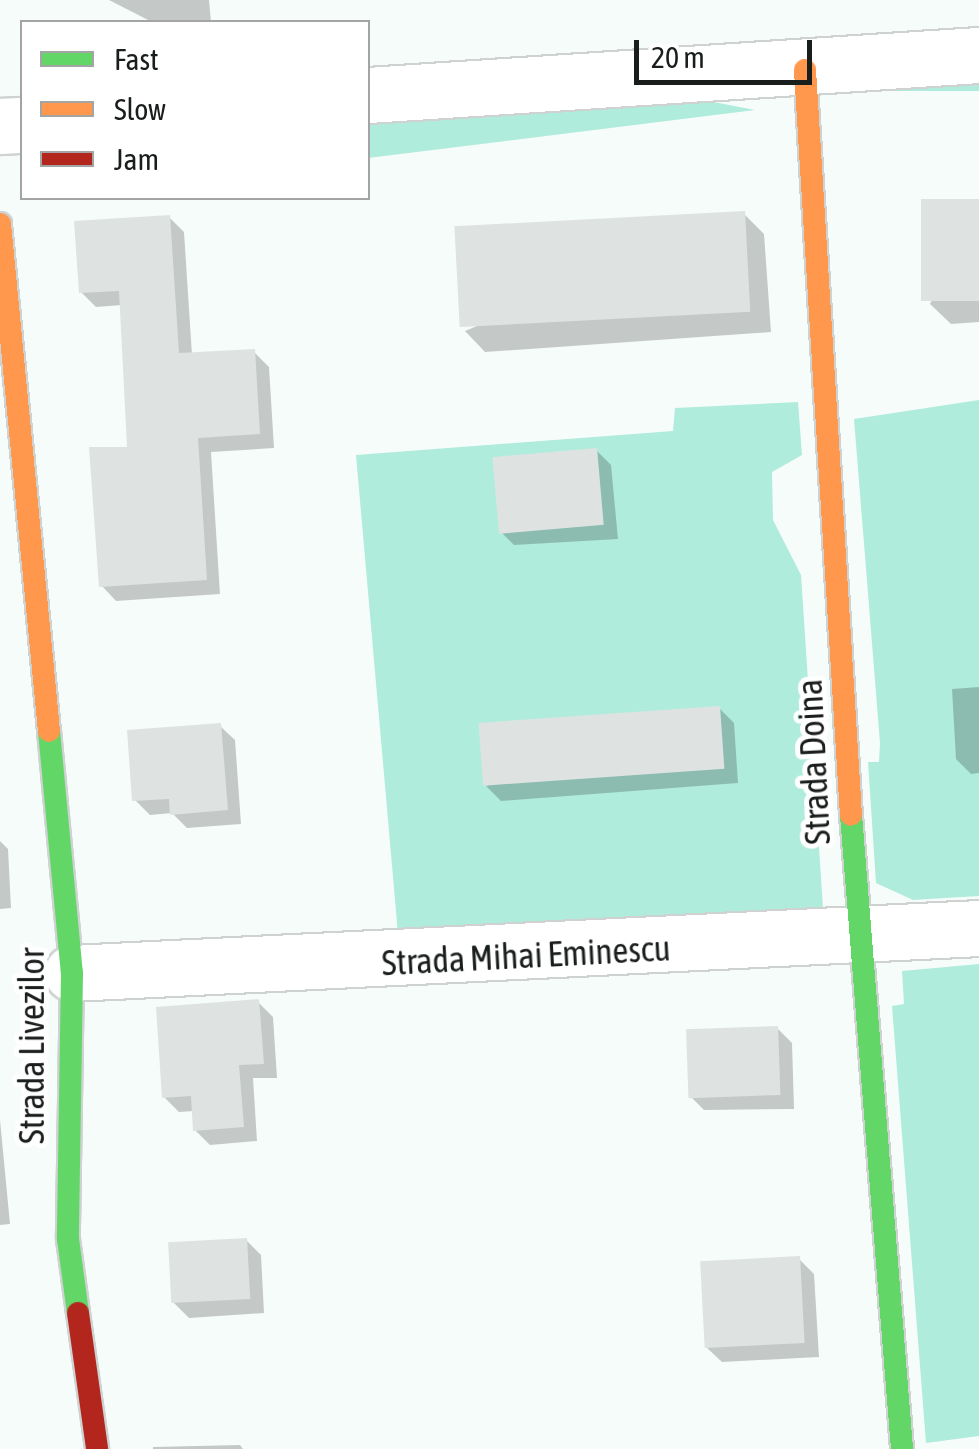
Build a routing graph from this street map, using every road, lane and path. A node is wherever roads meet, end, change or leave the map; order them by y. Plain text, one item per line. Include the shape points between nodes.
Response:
1 (979, 54) edge
2 (805, 70) junction
3 (370, 95) edge
4 (0, 224) edge
5 (979, 928) edge
6 (858, 937) junction
7 (72, 974) junction
8 (97, 1449) edge
9 (902, 1449) edge

1 - 2 street
2 - 3 street
2 - 6 street, Strada Doina
4 - 7 street, Strada Livezilor
5 - 6 street, Strada Mihai Eminescu
6 - 7 street, Strada Mihai Eminescu
6 - 9 street, Strada Doina
7 - 8 street, Strada Livezilor via 68,1239

